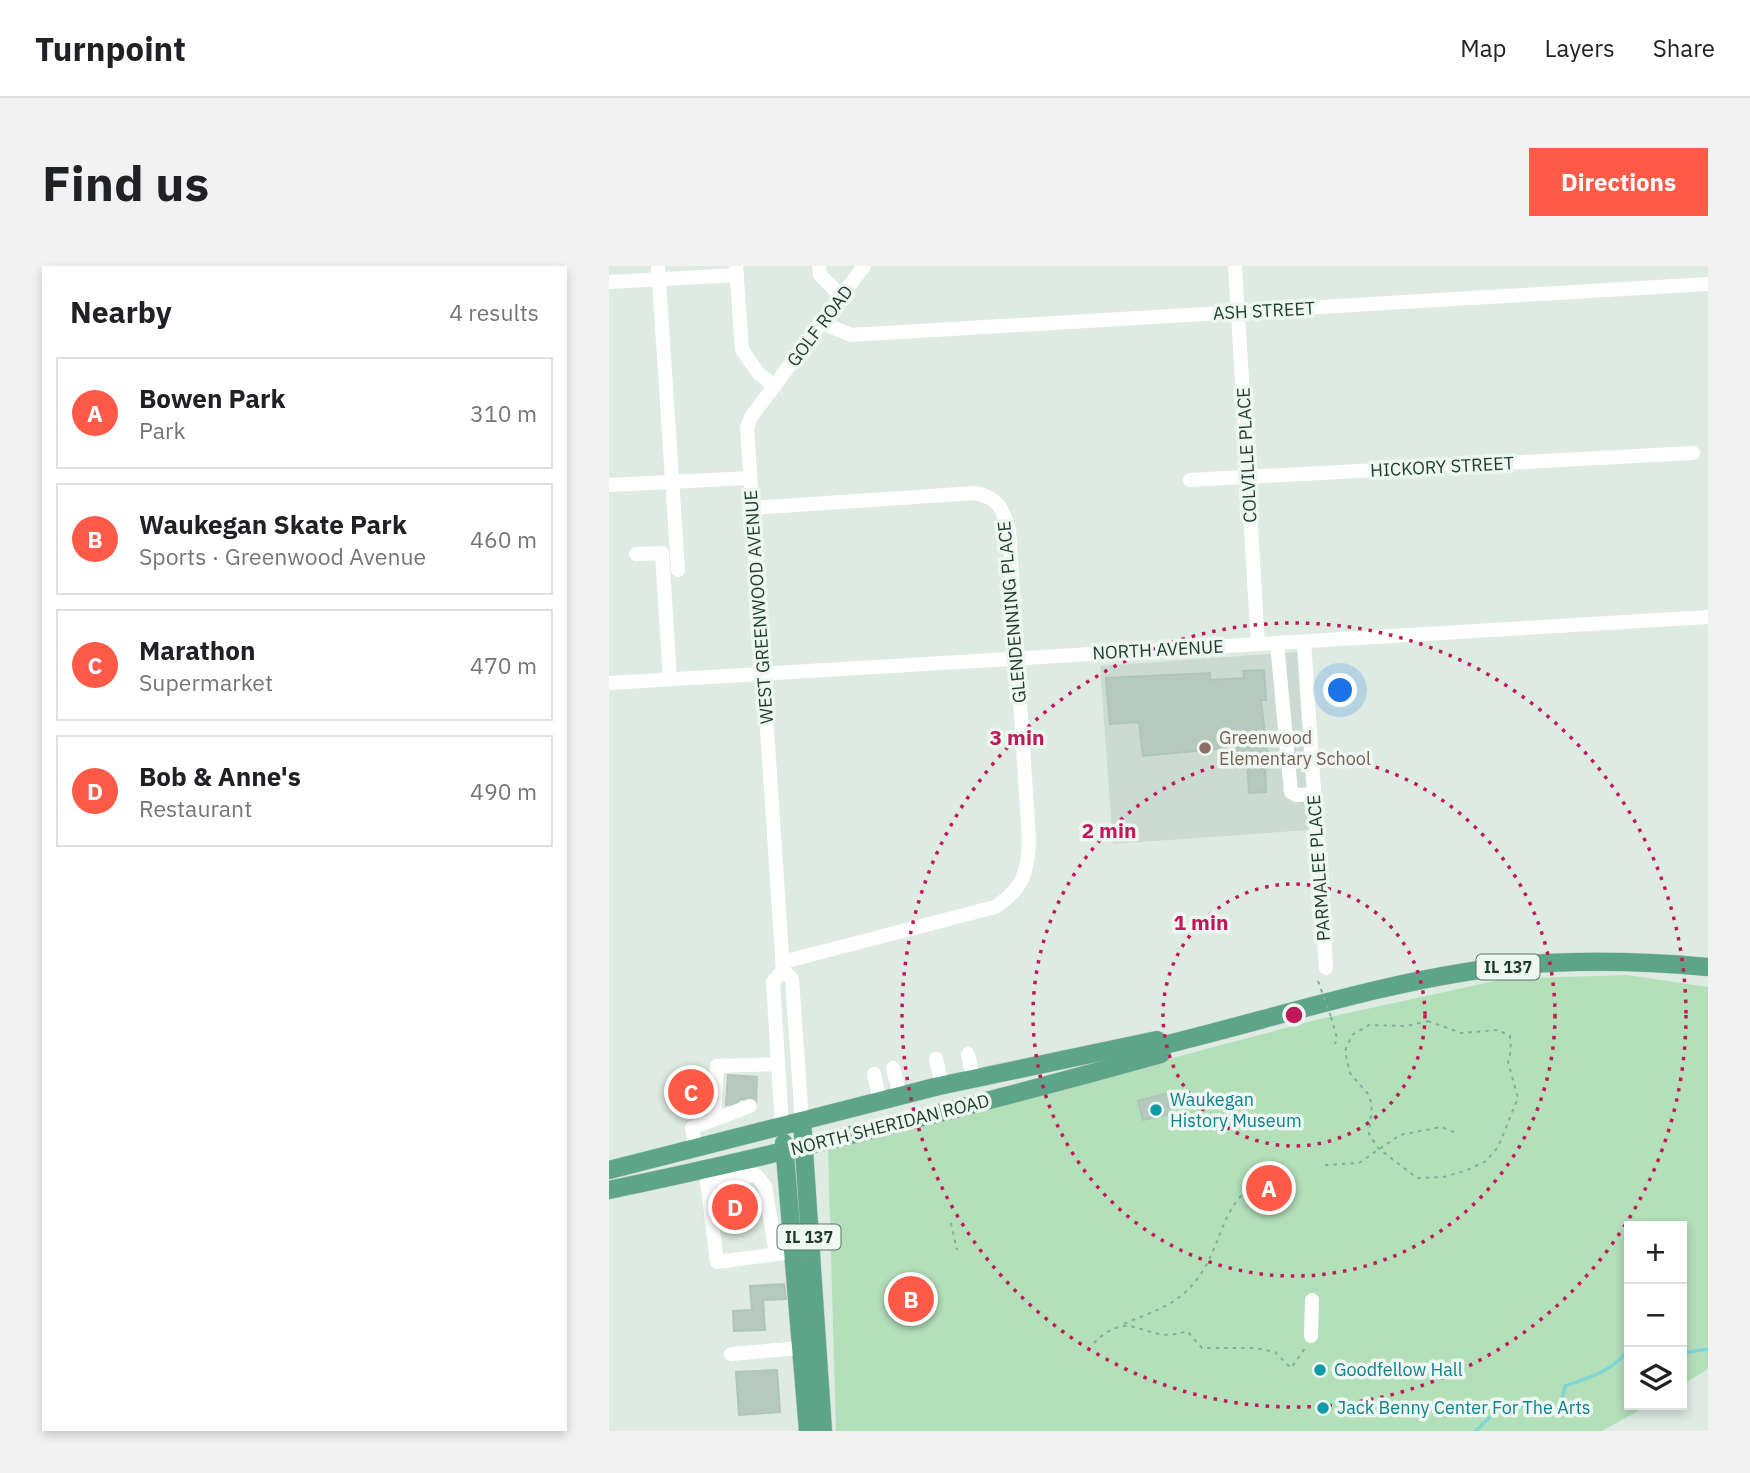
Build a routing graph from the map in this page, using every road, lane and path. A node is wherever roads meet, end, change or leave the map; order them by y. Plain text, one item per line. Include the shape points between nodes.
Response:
1 (819, 266) edge
2 (865, 266) edge
3 (1235, 266) edge
4 (736, 270) edge
5 (659, 273) edge
6 (609, 282) edge
7 (1708, 284) edge
8 (842, 297) junction
9 (1239, 312) junction
10 (822, 323) junction
11 (775, 386) junction
12 (1693, 453) dead end
13 (750, 478) junction
14 (1248, 478) junction
15 (1190, 480) dead end
16 (673, 482) junction
17 (609, 485) edge
18 (752, 508) junction
19 (636, 554) dead end
20 (678, 570) dead end
21 (1708, 617) edge
22 (1304, 642) junction
23 (1277, 643) junction
24 (1258, 644) junction
25 (1017, 658) junction
26 (763, 673) junction
27 (670, 679) junction
28 (609, 683) edge
29 (1314, 794) junction
30 (783, 966) junction
31 (1708, 967) edge
32 (1322, 974) joint
33 (1335, 1044) dead end
34 (1164, 1045) junction
35 (968, 1054) dead end
36 (936, 1059) dead end
37 (778, 1064) junction
38 (893, 1068) dead end
39 (874, 1074) dead end
40 (973, 1079) junction
41 (942, 1085) junction
42 (900, 1096) junction
43 (880, 1101) junction
44 (750, 1106) dead end
45 (715, 1118) junction
46 (802, 1121) junction
47 (782, 1126) junction
48 (1459, 1134) dead end
49 (695, 1147) junction
50 (803, 1148) junction
51 (1378, 1148) junction
52 (784, 1152) junction
53 (1325, 1165) dead end
54 (609, 1170) edge
55 (727, 1172) junction
56 (1267, 1175) dead end
57 (609, 1190) edge
58 (788, 1205) junction
59 (769, 1208) junction
60 (951, 1223) dead end
61 (957, 1250) dead end
62 (784, 1253) junction
63 (1312, 1300) dead end
64 (1124, 1324) junction
65 (1311, 1336) joint
66 (1094, 1343) dead end
67 (801, 1348) junction
68 (731, 1354) dead end
69 (809, 1431) edge
70 (823, 1431) edge

1 - 8 street via 820,275
2 - 8 street, GOLF ROAD
3 - 9 street, COLVILLE PLACE
4 - 5 street
4 - 11 street via 742,350 759,374
5 - 6 street
5 - 16 street
7 - 9 street, ASH STREET
8 - 10 street, GOLF ROAD
9 - 10 street, ASH STREET via 851,335
9 - 14 street, COLVILLE PLACE
10 - 11 street, GOLF ROAD
11 - 13 street, WEST GREENWOOD AVENUE via 747,428
12 - 14 street, HICKORY STREET
13 - 16 street
13 - 18 street, WEST GREENWOOD AVENUE
14 - 15 street, HICKORY STREET
14 - 24 street, COLVILLE PLACE
16 - 17 street
16 - 20 street
18 - 25 street, GLENDENNING PLACE via 988,495 1003,510 1009,530
18 - 26 street, WEST GREENWOOD AVENUE
19 - 27 street via 662,553
21 - 22 street, NORTH AVENUE
22 - 23 street, NORTH AVENUE
22 - 29 street, PARMALEE PLACE
23 - 24 street, NORTH AVENUE
23 - 29 street via 1291,792 1296,796
24 - 25 street, NORTH AVENUE
25 - 26 street, NORTH AVENUE
25 - 30 street, GLENDENNING PLACE via 1029,850 1013,895 995,907
26 - 27 street, NORTH AVENUE
26 - 30 street, WEST GREENWOOD AVENUE
27 - 28 street, NORTH AVENUE
29 - 32 street, PARMALEE PLACE
30 - 37 street, WEST GREENWOOD AVENUE via 773,982
30 - 46 street, WEST GREENWOOD AVENUE via 792,979
31 - 34 main road, NORTH SHERIDAN ROAD / IL 137 via 1629,960 1501,967 1379,989
32 - 33 path, bridge
34 - 40 main road, NORTH SHERIDAN ROAD / IL 137 via 1157,1040
34 - 50 main road, NORTH SHERIDAN ROAD / IL 137 via 1161,1054
35 - 40 street
36 - 41 street
37 - 45 street via 751,1071 717,1066
37 - 47 street, WEST GREENWOOD AVENUE
38 - 42 street
39 - 43 street
40 - 41 main road, NORTH SHERIDAN ROAD / IL 137
41 - 42 main road, NORTH SHERIDAN ROAD / IL 137
42 - 43 main road, NORTH SHERIDAN ROAD / IL 137
43 - 46 main road, NORTH SHERIDAN ROAD / IL 137
44 - 45 street
45 - 49 street via 692,1128
46 - 47 main road, NORTH SHERIDAN ROAD / IL 137
46 - 50 main road
47 - 49 main road, NORTH SHERIDAN ROAD
47 - 52 main road, WEST GREENWOOD AVENUE / IL 137
48 - 51 path via 1441,1127 1400,1135
49 - 54 main road, NORTH SHERIDAN ROAD
50 - 52 main road, NORTH SHERIDAN ROAD
50 - 70 main road, IL 137
51 - 51 path via 1417,1178 1444,1177 1486,1161 1498,1147 1518,1098 1508,1062 1510,1036 1498,1030 1461,1033 1428,1021 1407,1026 1369,1025 1352,1035 1345,1062 1372,1104 1369,1135
51 - 53 path via 1359,1163
52 - 55 main road, NORTH SHERIDAN ROAD
52 - 58 main road, WEST GREENWOOD AVENUE / IL 137
55 - 57 main road, NORTH SHERIDAN ROAD
55 - 59 street via 756,1175 765,1186
55 - 62 street via 707,1181 717,1262
56 - 64 path via 1231,1205 1193,1285 1162,1310
58 - 59 street
58 - 62 main road, WEST GREENWOOD AVENUE / IL 137
59 - 62 street
60 - 61 path
62 - 67 main road, WEST GREENWOOD AVENUE / IL 137
63 - 65 street
64 - 65 path via 1162,1336 1187,1331 1202,1348 1275,1352 1291,1368
64 - 66 path via 1108,1329
67 - 68 street
67 - 69 main road, WEST GREENWOOD AVENUE / IL 137

